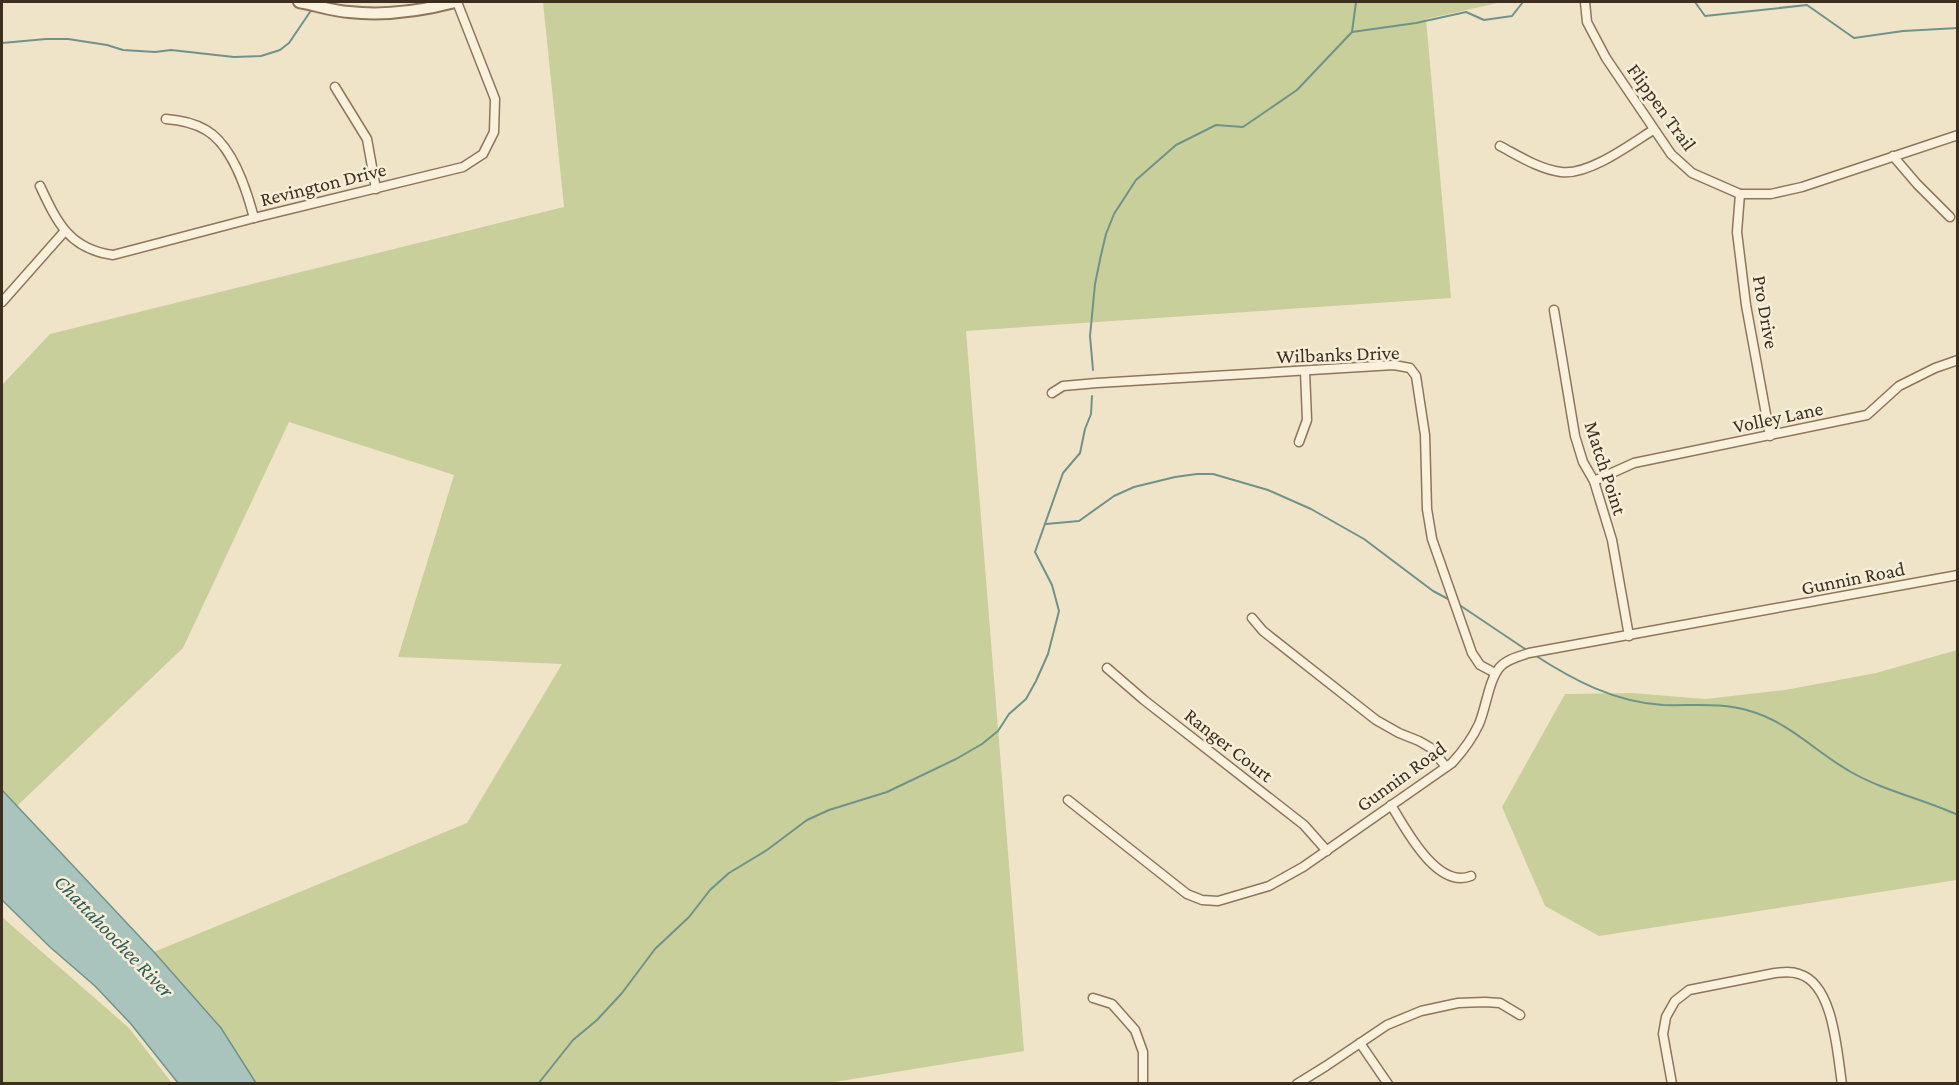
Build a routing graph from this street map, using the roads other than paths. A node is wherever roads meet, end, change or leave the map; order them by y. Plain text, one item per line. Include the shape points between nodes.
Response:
1 (299, 2) edge
2 (456, 2) edge
3 (1585, 2) edge
4 (335, 87) dead end
5 (166, 119) dead end
6 (1653, 130) junction
7 (1958, 135) edge
8 (1500, 146) dead end
9 (1893, 156) junction
10 (40, 186) dead end
11 (375, 189) junction
12 (1740, 194) junction
13 (1950, 217) dead end
14 (254, 218) junction
15 (64, 232) junction
16 (2, 302) edge
17 (1554, 310) dead end
18 (1958, 360) edge
19 (1305, 371) junction
20 (1052, 393) dead end
21 (1770, 436) junction
22 (1299, 442) dead end
23 (1594, 481) junction
24 (1958, 575) edge
25 (1252, 618) dead end
26 (1629, 636) junction
27 (1107, 668) dead end
28 (1495, 673) junction
29 (1446, 767) junction
30 (1068, 800) dead end
31 (1390, 805) junction
32 (1327, 851) junction
33 (1471, 876) dead end
34 (1093, 998) dead end
35 (1520, 1015) dead end
36 (1360, 1043) junction
37 (1143, 1083) edge
38 (1297, 1083) edge
39 (1389, 1083) edge
40 (1672, 1083) edge
41 (1842, 1083) edge

1 - 2 street via 350,13 376,14
2 - 11 street, Revington Drive via 495,99 494,132 483,154 463,167
3 - 6 street, Flippen Trail via 1587,22 1606,58
4 - 11 street via 367,139
5 - 14 street via 193,124 217,138 247,188
6 - 8 street via 1596,166 1563,173 1534,164
6 - 12 street, Flippen Trail via 1671,154 1692,172
7 - 9 street, Flippen Trail
9 - 12 street, Flippen Trail via 1802,187 1771,194
9 - 13 street
10 - 15 street, Revington Drive
11 - 14 street, Revington Drive
12 - 21 street, Pro Drive via 1737,232
14 - 15 street, Revington Drive via 113,255 83,246
15 - 16 street
17 - 23 street, Match Point via 1575,436
18 - 21 street, Volley Lane via 1899,386 1867,415
19 - 20 street, Wilbanks Drive via 1063,386
19 - 22 street via 1307,420
19 - 28 street, Wilbanks Drive via 1394,365 1410,368 1416,376 1425,435 1431,539 1472,653 1480,665
21 - 23 street, Volley Lane via 1634,463
23 - 26 street, Match Point via 1612,540
24 - 26 street, Gunnin Road
25 - 29 street via 1263,631 1376,720 1431,748
26 - 28 street, Gunnin Road via 1529,653 1501,665
27 - 32 street, Ranger Court via 1304,825
28 - 29 street, Gunnin Road via 1479,724 1468,744
29 - 31 street, Gunnin Road
30 - 32 street, Gunnin Road via 1187,894 1202,900 1218,901 1269,886
31 - 32 street, Gunnin Road
31 - 33 street via 1430,863 1449,876
34 - 37 street via 1112,1004 1135,1030 1143,1052
35 - 36 street via 1500,1003 1444,1005 1404,1017
36 - 38 street
36 - 39 street
40 - 41 street via 1663,1034 1675,1001 1689,990 1788,972 1810,980 1826,1001

